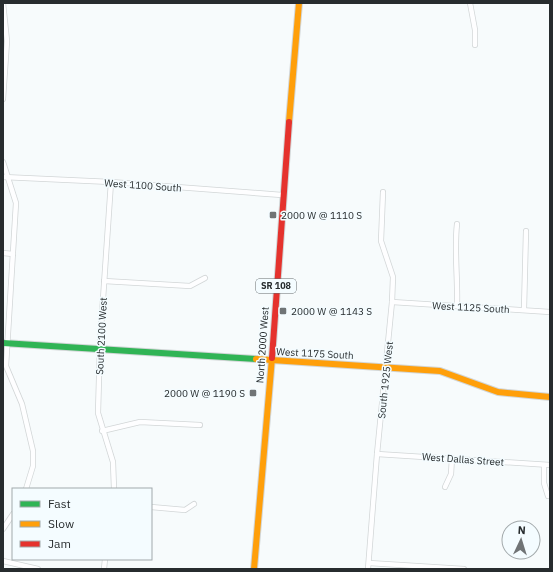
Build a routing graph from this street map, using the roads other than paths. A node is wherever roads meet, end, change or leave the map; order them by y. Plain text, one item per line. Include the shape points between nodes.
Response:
1 (3, 3) edge
2 (299, 3) edge
3 (470, 3) edge
4 (475, 45) dead end
5 (3, 99) edge
6 (3, 162) edge
7 (5, 177) edge
8 (111, 182) junction
9 (383, 192) dead end
10 (282, 195) junction
11 (457, 224) dead end
12 (526, 231) dead end
13 (3, 253) edge
14 (13, 254) junction
15 (205, 278) dead end
16 (104, 281) junction
17 (392, 302) junction
18 (457, 306) junction
19 (524, 309) junction
20 (550, 312) edge
21 (5, 343) edge
22 (100, 348) junction
23 (272, 360) junction
24 (387, 366) junction
25 (550, 397) edge
26 (200, 425) dead end
27 (102, 431) junction
28 (377, 454) junction
29 (452, 458) junction
30 (544, 465) junction
31 (550, 465) edge
32 (445, 487) dead end
33 (26, 488) edge
34 (114, 488) edge
35 (548, 496) dead end
36 (194, 504) dead end
37 (152, 507) edge
38 (12, 516) edge
39 (3, 529) edge
40 (3, 561) edge
41 (368, 566) edge
42 (38, 569) edge
43 (254, 569) edge
44 (464, 569) edge

1 - 5 street via 7,41
2 - 10 main road, North 2000 West / SR 108
3 - 4 street
6 - 7 street
7 - 8 street, West 1100 South
7 - 14 street via 16,203
8 - 10 street, West 1100 South
8 - 16 street, South 2100 West
9 - 17 street, South 1925 West via 382,241 393,277
10 - 23 main road, North 2000 West / SR 108
11 - 18 street
12 - 19 street
13 - 14 street
14 - 21 street
15 - 16 street via 190,286
16 - 22 street, South 2100 West
17 - 18 street, West 1125 South
17 - 24 street, South 1925 West
18 - 19 street, West 1125 South
19 - 20 street, West 1125 South
21 - 22 main road, West 1175 South
21 - 33 street via 6,366 22,404 33,451 33,466
22 - 23 main road, West 1175 South
22 - 27 street, South 2100 West via 98,413
23 - 24 main road, West 1175 South
23 - 43 main road, North 2000 West / SR 108
24 - 25 main road, West 1175 South via 440,371 498,392
24 - 28 street, South 1925 West
26 - 27 street via 140,422
27 - 34 street, South 2100 West via 113,462
28 - 29 street, West Dallas Street
28 - 41 street, South 1925 West
29 - 30 street, West Dallas Street
29 - 32 street via 451,474
30 - 31 street, West Dallas Street
30 - 35 street via 544,483
36 - 37 street via 185,510
38 - 39 street
40 - 42 street
41 - 44 street

